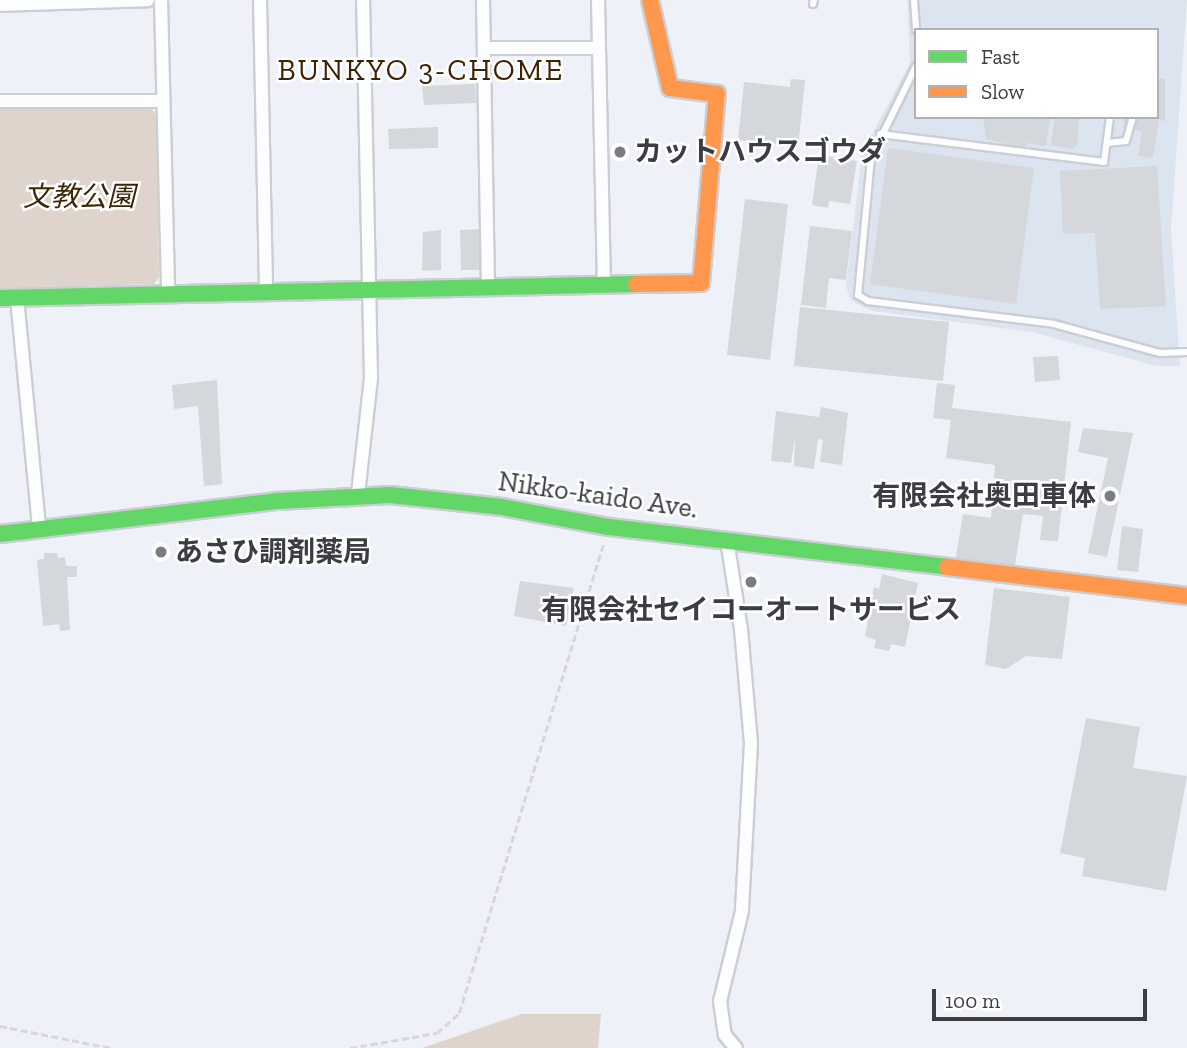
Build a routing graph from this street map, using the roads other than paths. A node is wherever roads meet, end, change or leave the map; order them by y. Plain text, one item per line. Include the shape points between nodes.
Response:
1 (148, 0) edge
2 (161, 0) edge
3 (260, 0) edge
4 (363, 0) edge
5 (483, 0) edge
6 (598, 0) edge
7 (650, 0) edge
8 (914, 0) edge
9 (0, 5) edge
10 (916, 28) edge
11 (484, 48) junction
12 (598, 48) junction
13 (914, 70) edge
14 (0, 101) edge
15 (163, 101) junction
16 (1110, 119) edge
17 (1132, 119) edge
18 (880, 134) junction
19 (1107, 143) junction
20 (604, 283) junction
21 (488, 287) junction
22 (370, 289) junction
23 (266, 293) junction
24 (168, 295) junction
25 (8, 298) edge
26 (1187, 352) edge
27 (358, 494) junction
28 (38, 528) junction
29 (0, 534) edge
30 (727, 540) junction
31 (1187, 596) edge
32 (736, 1048) edge

1 - 9 street
2 - 15 street
3 - 23 street
4 - 22 street
5 - 11 street
6 - 12 street
7 - 20 main road via 670,88 717,94 701,283
8 - 10 lane
11 - 12 street
11 - 21 street
12 - 20 street
13 - 18 lane
14 - 15 street
15 - 24 street
16 - 19 lane
17 - 19 lane via 1126,141
18 - 19 lane via 1104,162
18 - 26 lane via 871,159 858,295 868,301 1054,324 1160,353
20 - 21 main road
21 - 22 main road
22 - 23 main road
22 - 27 street via 371,379
23 - 24 main road
24 - 25 main road
25 - 28 street
27 - 28 main road, Nikko-kaido Ave.
27 - 30 main road, Nikko-kaido Ave. via 502,507 609,527
28 - 29 main road, Nikko-kaido Ave.
30 - 31 main road, Nikko-kaido Ave.
30 - 32 street via 751,743 742,911 720,1001 725,1035

